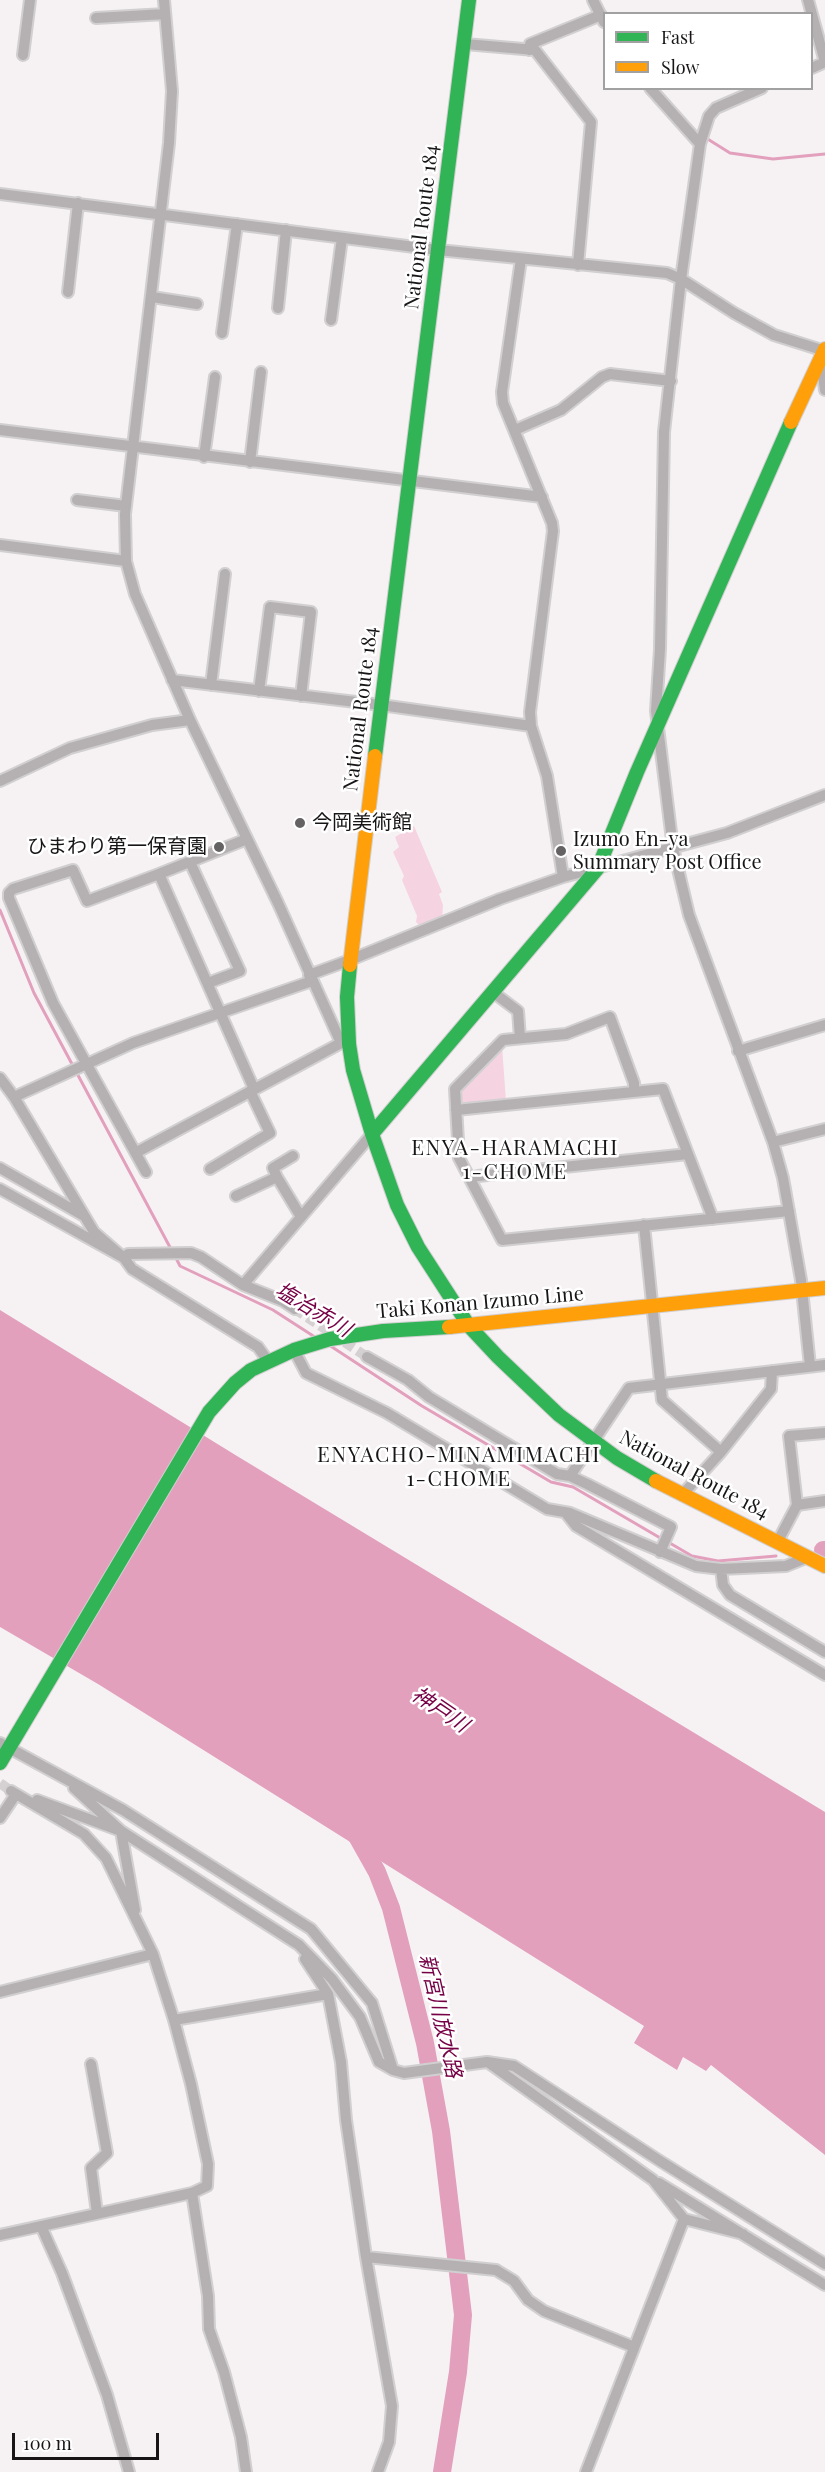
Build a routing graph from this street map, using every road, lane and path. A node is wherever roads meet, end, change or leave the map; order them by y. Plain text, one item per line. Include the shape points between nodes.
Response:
1 (30, 0) edge
2 (164, 0) edge
3 (469, 0) edge
4 (593, 0) edge
5 (165, 14) junction
6 (96, 18) dead end
7 (813, 18) edge
8 (603, 19) edge
9 (465, 44) junction
10 (530, 50) junction
11 (24, 55) dead end
12 (825, 62) edge
13 (652, 90) edge
14 (757, 90) edge
15 (700, 144) junction
16 (0, 194) edge
17 (78, 203) junction
18 (162, 213) junction
19 (237, 224) junction
20 (286, 231) junction
21 (342, 238) junction
22 (438, 250) junction
23 (521, 259) junction
24 (578, 264) junction
25 (681, 279) junction
26 (68, 292) dead end
27 (152, 297) junction
28 (196, 304) dead end
29 (278, 308) dead end
30 (331, 320) dead end
31 (222, 333) dead end
32 (824, 353) edge
33 (261, 372) dead end
34 (215, 377) dead end
35 (671, 381) junction
36 (825, 390) edge
37 (0, 430) edge
38 (514, 430) junction
39 (132, 447) junction
40 (204, 457) junction
41 (250, 462) junction
42 (409, 482) junction
43 (542, 497) junction
44 (77, 500) dead end
45 (126, 506) junction
46 (0, 545) edge
47 (126, 561) junction
48 (225, 574) dead end
49 (172, 680) junction
50 (211, 685) junction
51 (259, 691) junction
52 (301, 696) junction
53 (381, 705) junction
54 (190, 720) junction
55 (531, 726) junction
56 (658, 726) junction
57 (0, 781) edge
58 (825, 795) edge
59 (247, 839) junction
60 (673, 848) junction
61 (190, 862) junction
62 (598, 868) junction
63 (159, 874) junction
64 (563, 877) junction
65 (350, 960) junction
66 (311, 978) junction
67 (208, 983) junction
68 (494, 993) junction
69 (220, 1012) junction
70 (825, 1025) edge
71 (520, 1038) junction
72 (345, 1043) junction
73 (738, 1051) junction
74 (86, 1064) junction
75 (0, 1078) edge
76 (252, 1090) junction
77 (634, 1090) junction
78 (14, 1097) junction
79 (456, 1110) junction
80 (825, 1129) edge
81 (372, 1134) junction
82 (773, 1142) junction
83 (137, 1152) junction
84 (688, 1154) junction
85 (293, 1156) dead end
86 (0, 1168) edge
87 (210, 1169) dead end
88 (147, 1172) dead end
89 (277, 1178) junction
90 (470, 1178) junction
91 (0, 1189) edge
92 (236, 1196) dead end
93 (789, 1211) junction
94 (84, 1216) junction
95 (301, 1217) junction
96 (713, 1219) junction
97 (644, 1225) junction
98 (124, 1258) junction
99 (243, 1285) junction
100 (825, 1288) edge
101 (802, 1290) junction
102 (652, 1306) junction
103 (295, 1309) tunnel mouth
104 (470, 1326) junction
105 (294, 1350) junction
106 (367, 1357) tunnel mouth
107 (268, 1361) junction
108 (825, 1365) edge
109 (810, 1366) junction
110 (772, 1371) junction
111 (660, 1383) junction
112 (825, 1433) edge
113 (592, 1441) junction
114 (721, 1452) junction
115 (570, 1476) junction
116 (682, 1495) junction
117 (825, 1501) edge
118 (797, 1504) junction
119 (564, 1512) junction
120 (778, 1541) junction
121 (662, 1548) junction
122 (808, 1557) junction
123 (825, 1566) edge
124 (721, 1569) junction
125 (825, 1652) edge
126 (825, 1675) edge
127 (5, 1746) edge
128 (0, 1763) edge
129 (60, 1776) junction
130 (16, 1794) junction
131 (0, 1818) edge
132 (121, 1831) junction
133 (137, 1924) junction
134 (299, 1945) junction
135 (153, 1954) junction
136 (0, 1992) edge
137 (328, 1994) junction
138 (174, 2020) junction
139 (488, 2062) junction
140 (91, 2064) dead end
141 (393, 2070) junction
142 (653, 2180) junction
143 (192, 2193) junction
144 (97, 2213) junction
145 (684, 2219) junction
146 (40, 2226) junction
147 (743, 2234) junction
148 (0, 2235) edge
149 (366, 2257) junction
150 (825, 2264) edge
151 (825, 2285) edge
152 (634, 2347) junction
153 (129, 2472) edge
154 (246, 2472) edge
155 (378, 2472) edge
156 (586, 2472) edge

1 - 11 street
2 - 5 street
3 - 9 main road, National Route 184
4 - 8 street
5 - 6 street
5 - 18 street via 172,92
7 - 12 street
8 - 10 street via 530,44
9 - 10 street
9 - 22 main road, National Route 184
10 - 24 street via 535,50 591,122
13 - 15 street
14 - 15 street via 716,108 709,116
15 - 25 street
16 - 17 street
17 - 18 street
17 - 26 street
18 - 19 street
18 - 27 street
19 - 20 street
19 - 31 street
20 - 21 street
20 - 29 street
21 - 22 street
21 - 30 street
22 - 23 street
22 - 42 main road, National Route 184
23 - 24 street
23 - 38 street via 502,392
24 - 25 street via 667,273
25 - 32 street via 774,335
25 - 35 street
27 - 28 street
27 - 39 street
32 - 36 street
32 - 56 main road
33 - 41 street
34 - 40 street
35 - 38 street via 602,376 561,410
35 - 56 street via 664,432
37 - 39 street
38 - 43 street
39 - 40 street
39 - 45 street
40 - 41 street
41 - 42 street
42 - 43 street
42 - 53 main road, National Route 184
43 - 55 street via 553,531
44 - 45 street
45 - 47 street
46 - 47 street
47 - 49 street via 135,594
48 - 50 street
49 - 50 street
49 - 54 street
50 - 51 street
51 - 52 street
51 - 52 street via 270,607 311,612
52 - 53 street
53 - 55 street
53 - 65 main road, National Route 184
54 - 57 street via 152,725 70,748
54 - 59 street
55 - 64 street via 547,776
56 - 60 street
56 - 62 main road
58 - 60 street via 727,833
59 - 61 street
59 - 66 street
60 - 62 street
60 - 73 street via 689,915
61 - 63 street
61 - 67 street via 240,972
62 - 64 street
62 - 68 main road
63 - 67 street
63 - 74 street via 87,901 73,870 9,893 53,1003
64 - 65 street
65 - 66 street
65 - 72 main road, National Route 184
66 - 69 street
66 - 72 street
67 - 69 street
68 - 71 street via 518,1011
68 - 81 main road
69 - 74 street
69 - 76 street
70 - 73 street
71 - 77 street via 566,1034 610,1017
71 - 79 street via 503,1040 454,1089
72 - 76 street
72 - 81 main road, National Route 184
73 - 82 street
74 - 78 street
74 - 83 street
75 - 78 street
76 - 83 street
76 - 87 street via 270,1134
77 - 79 street
77 - 84 street via 663,1089
78 - 94 street
79 - 90 street via 459,1158
80 - 82 street
81 - 95 street
81 - 104 main road, National Route 184 via 397,1205 418,1247
82 - 93 street
83 - 88 street
84 - 90 street
84 - 96 street
85 - 89 street via 273,1168
86 - 94 street
89 - 92 street
89 - 95 street
90 - 97 street via 502,1240
91 - 98 street
93 - 96 street
93 - 101 street
94 - 98 street via 94,1232
95 - 99 street
96 - 97 street
97 - 102 street
98 - 99 street via 128,1254 191,1253
98 - 107 street via 132,1269 258,1347
99 - 103 street
100 - 101 main road, Taki Konan Izumo Line
101 - 102 main road, Taki Konan Izumo Line
101 - 109 street
102 - 104 main road, Taki Konan Izumo Line
102 - 111 street
104 - 105 main road, Taki Konan Izumo Line via 383,1331 330,1339
104 - 113 main road, National Route 184 via 533,1392
105 - 107 main road, Taki Konan Izumo Line
105 - 119 street via 306,1373 387,1413 547,1509
106 - 115 street via 557,1474
107 - 127 main road, Taki Konan Izumo Line via 250,1370 209,1412 18,1734
108 - 109 street
109 - 110 street
110 - 111 street
110 - 114 street via 771,1389
111 - 113 street via 629,1388
111 - 114 street via 662,1400 667,1406
112 - 118 street via 789,1436
113 - 115 street
113 - 116 main road, National Route 184
114 - 116 street
115 - 121 street via 671,1527
116 - 120 main road, National Route 184
117 - 118 street
118 - 120 street
119 - 121 street
119 - 126 street via 576,1526
120 - 122 main road, National Route 184
121 - 124 street via 696,1566
122 - 123 main road, National Route 184
122 - 124 street via 786,1566
124 - 125 street via 723,1585 730,1595
127 - 128 main road, Taki Konan Izumo Line
127 - 129 street
129 - 132 street
129 - 141 street via 123,1810 311,1929 372,2003
130 - 131 street
130 - 132 street via 11,1791
130 - 133 street via 92,1842 106,1858
132 - 133 street
132 - 134 street
133 - 135 street
134 - 137 street
134 - 141 street via 332,1979 360,2017 379,2062
135 - 136 street
135 - 138 street
137 - 138 street
137 - 149 street via 341,2062
138 - 143 street via 208,2164 207,2186
139 - 141 street via 405,2073
139 - 142 street
139 - 150 street via 514,2066
140 - 144 street via 107,2153 91,2168
142 - 145 street
142 - 147 street
143 - 144 street
143 - 154 street via 206,2277 209,2329 241,2437
144 - 146 street
145 - 147 street
145 - 152 street
146 - 148 street
146 - 153 street via 62,2273 107,2395
147 - 151 street
149 - 152 street via 496,2270 514,2281 528,2300 544,2311
149 - 155 street via 392,2406 389,2442
152 - 156 street

